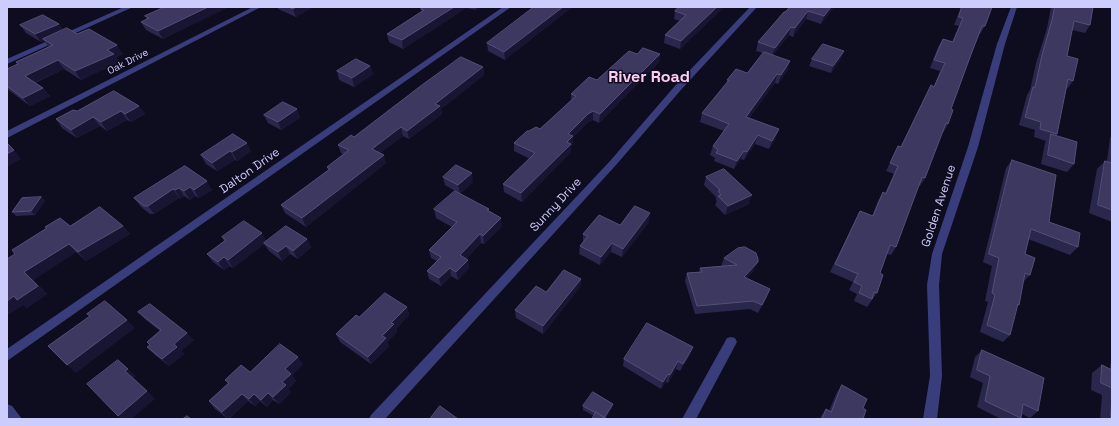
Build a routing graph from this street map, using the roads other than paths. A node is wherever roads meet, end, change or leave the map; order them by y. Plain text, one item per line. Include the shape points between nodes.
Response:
1 (130, 7) edge
2 (258, 7) edge
3 (508, 7) edge
4 (754, 7) edge
5 (1014, 7) edge
6 (7, 62) edge
7 (7, 135) edge
8 (731, 342) dead end
9 (7, 356) edge
10 (7, 410) edge
11 (15, 419) edge
12 (376, 419) edge
13 (689, 419) edge
14 (930, 419) edge

1 - 6 street
2 - 7 street, Oak Drive
3 - 9 street, Dalton Drive
4 - 12 street, Sunny Drive
5 - 14 street, Golden Avenue via 972,147 936,254 933,285 936,376
8 - 13 street
10 - 11 street

